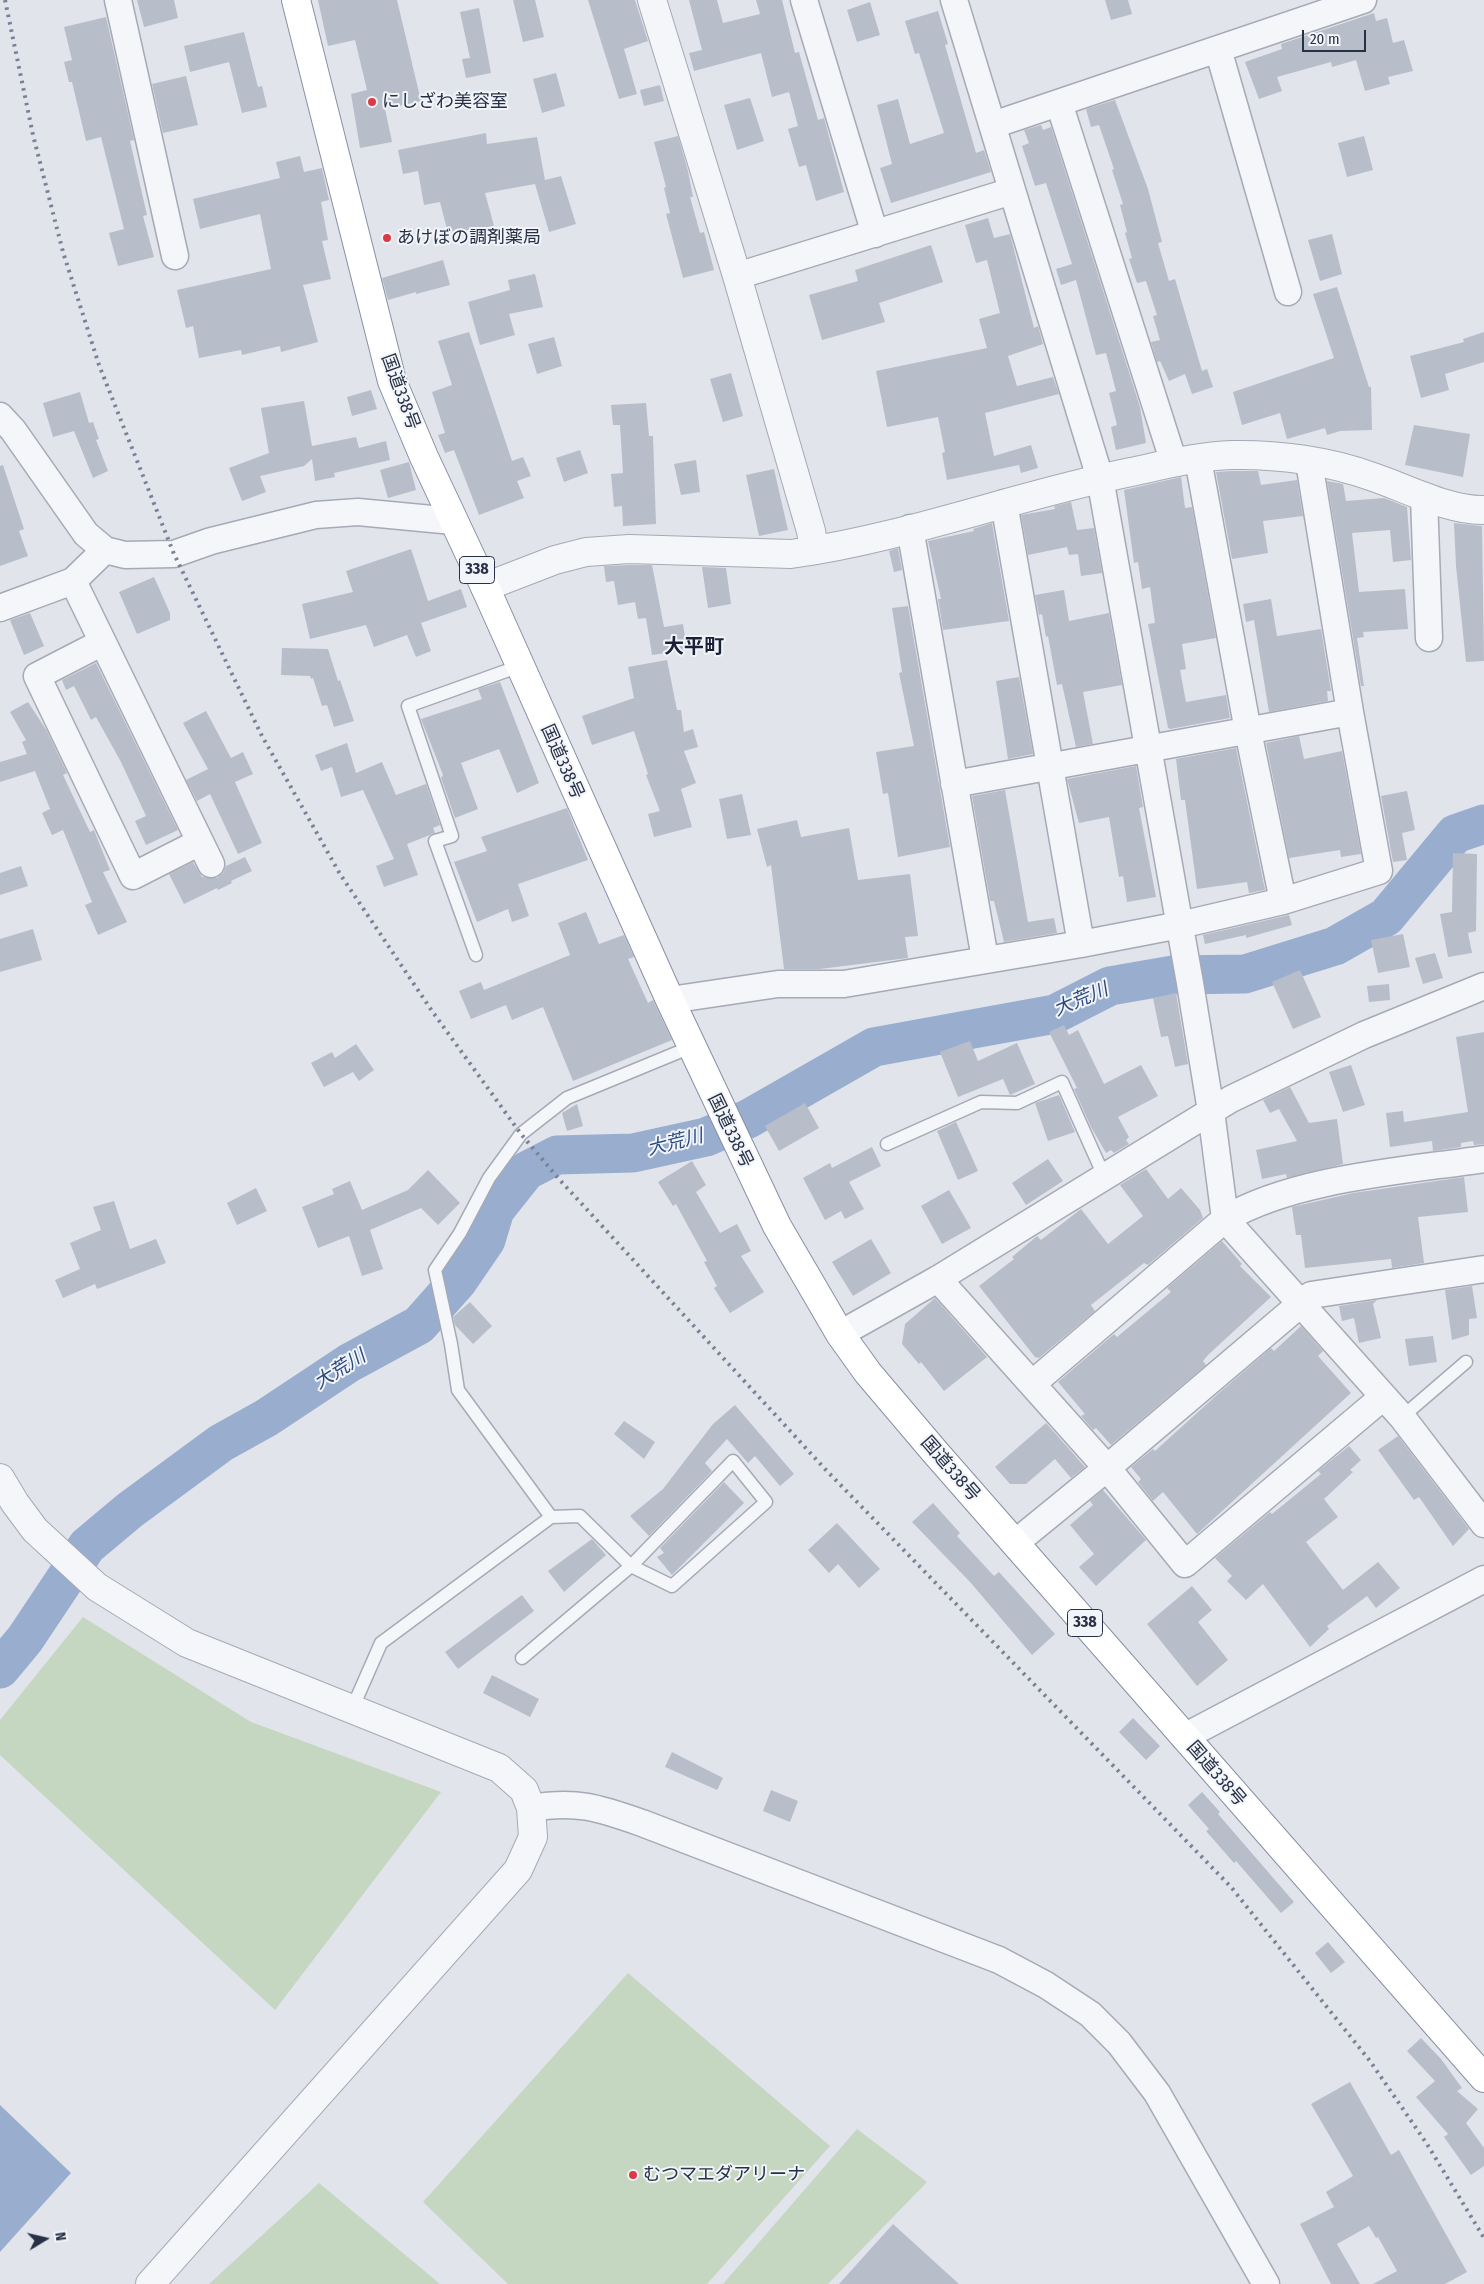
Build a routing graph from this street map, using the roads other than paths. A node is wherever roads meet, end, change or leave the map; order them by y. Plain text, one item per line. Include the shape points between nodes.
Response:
1 (118, 0) edge
2 (296, 0) edge
3 (652, 0) edge
4 (804, 0) edge
5 (954, 0) edge
6 (1363, 0) edge
7 (1218, 49) junction
8 (1058, 103) junction
9 (992, 126) junction
10 (1012, 191) junction
11 (875, 234) junction
12 (175, 256) dead end
13 (737, 276) junction
14 (1288, 292) dead end
15 (0, 416) edge
16 (1186, 461) junction
17 (1309, 462) junction
18 (1100, 478) junction
19 (1424, 496) junction
20 (1004, 503) junction
21 (1484, 510) edge
22 (453, 521) junction
23 (910, 528) junction
24 (105, 550) junction
25 (814, 550) junction
26 (73, 581) junction
27 (485, 587) junction
28 (0, 608) edge
29 (1428, 638) dead end
30 (101, 642) junction
31 (520, 666) junction
32 (1350, 712) junction
33 (1248, 731) junction
34 (1149, 749) junction
35 (1050, 768) junction
36 (954, 784) junction
37 (1283, 901) junction
38 (1180, 925) junction
39 (1081, 944) junction
40 (476, 955) dead end
41 (985, 959) junction
42 (1484, 986) edge
43 (670, 1000) junction
44 (691, 1046) junction
45 (1211, 1111) junction
46 (887, 1144) dead end
47 (1484, 1159) edge
48 (1104, 1176) junction
49 (1225, 1219) junction
50 (1484, 1269) edge
51 (938, 1279) junction
52 (1300, 1305) junction
53 (840, 1334) junction
54 (1466, 1362) dead end
55 (1032, 1384) junction
56 (1383, 1397) junction
57 (1402, 1417) junction
58 (1107, 1468) junction
59 (0, 1478) edge
60 (551, 1517) junction
61 (1484, 1524) edge
62 (1015, 1542) junction
63 (631, 1566) junction
64 (1484, 1579) edge
65 (522, 1658) dead end
66 (352, 1709) junction
67 (1184, 1737) junction
68 (531, 1808) junction
69 (1484, 2078) edge
70 (150, 2284) edge
71 (1266, 2284) edge

1 - 12 street
2 - 22 highway, 国道338号 / 338 via 392,381
3 - 13 street
4 - 11 street
5 - 9 street
6 - 7 street
7 - 8 street
7 - 14 street
8 - 9 street
8 - 16 street
9 - 10 street
10 - 11 street
10 - 18 street
11 - 13 street
13 - 25 street
15 - 24 street via 86,534
16 - 17 street via 1232,455
16 - 18 street
16 - 33 street
17 - 19 street via 1344,468
17 - 32 street
18 - 20 street
18 - 34 street
19 - 21 street
19 - 29 street
20 - 23 street
20 - 35 street
22 - 24 street via 358,512 316,515 210,541 174,554 125,555
22 - 27 highway, 国道338号 / 338
23 - 25 street
23 - 36 street
24 - 26 street
25 - 27 street via 790,554 586,552 555,560
26 - 28 street
26 - 30 street
27 - 31 highway, 国道338号 / 338
30 - 30 street via 206,853 133,876 37,676
31 - 40 lane via 408,706 452,836 435,841
31 - 43 highway, 国道338号 / 338
32 - 33 street
32 - 37 street via 1379,871
33 - 34 street
33 - 37 street
34 - 35 street
34 - 38 street
35 - 36 street
35 - 39 street
36 - 41 street
37 - 38 street
38 - 39 street
38 - 45 street
39 - 41 street
41 - 43 street via 844,984 778,984
42 - 45 street via 1364,1035
43 - 44 highway, 国道338号 / 338
44 - 53 highway, 国道338号 / 338 via 777,1226
44 - 60 lane via 567,1098 521,1134 489,1178 460,1233 435,1270 458,1390
45 - 48 street
45 - 49 street
46 - 48 lane via 981,1102 1017,1103 1062,1082
47 - 49 street via 1333,1182 1290,1192 1244,1208
48 - 51 street
49 - 52 street
49 - 55 street
50 - 52 street via 1311,1295
51 - 53 street
51 - 55 street
52 - 56 street
52 - 58 street
53 - 62 highway, 国道338号 / 338 via 868,1373
54 - 57 lane
55 - 58 street
56 - 57 street
56 - 58 street via 1185,1564
57 - 61 street
58 - 62 street
59 - 66 street via 35,1530 97,1588 187,1643
60 - 63 lane via 580,1516
60 - 66 lane via 381,1643
62 - 67 highway, 国道338号 / 338
63 - 63 lane via 733,1461 766,1502 672,1586
63 - 65 lane
64 - 67 street
66 - 68 street via 499,1768 524,1790
67 - 69 highway, 国道338号 / 338
68 - 70 street via 533,1837 518,1870
68 - 71 street via 560,1803 596,1807 999,1960 1046,1985 1090,2014 1119,2043 1157,2093

